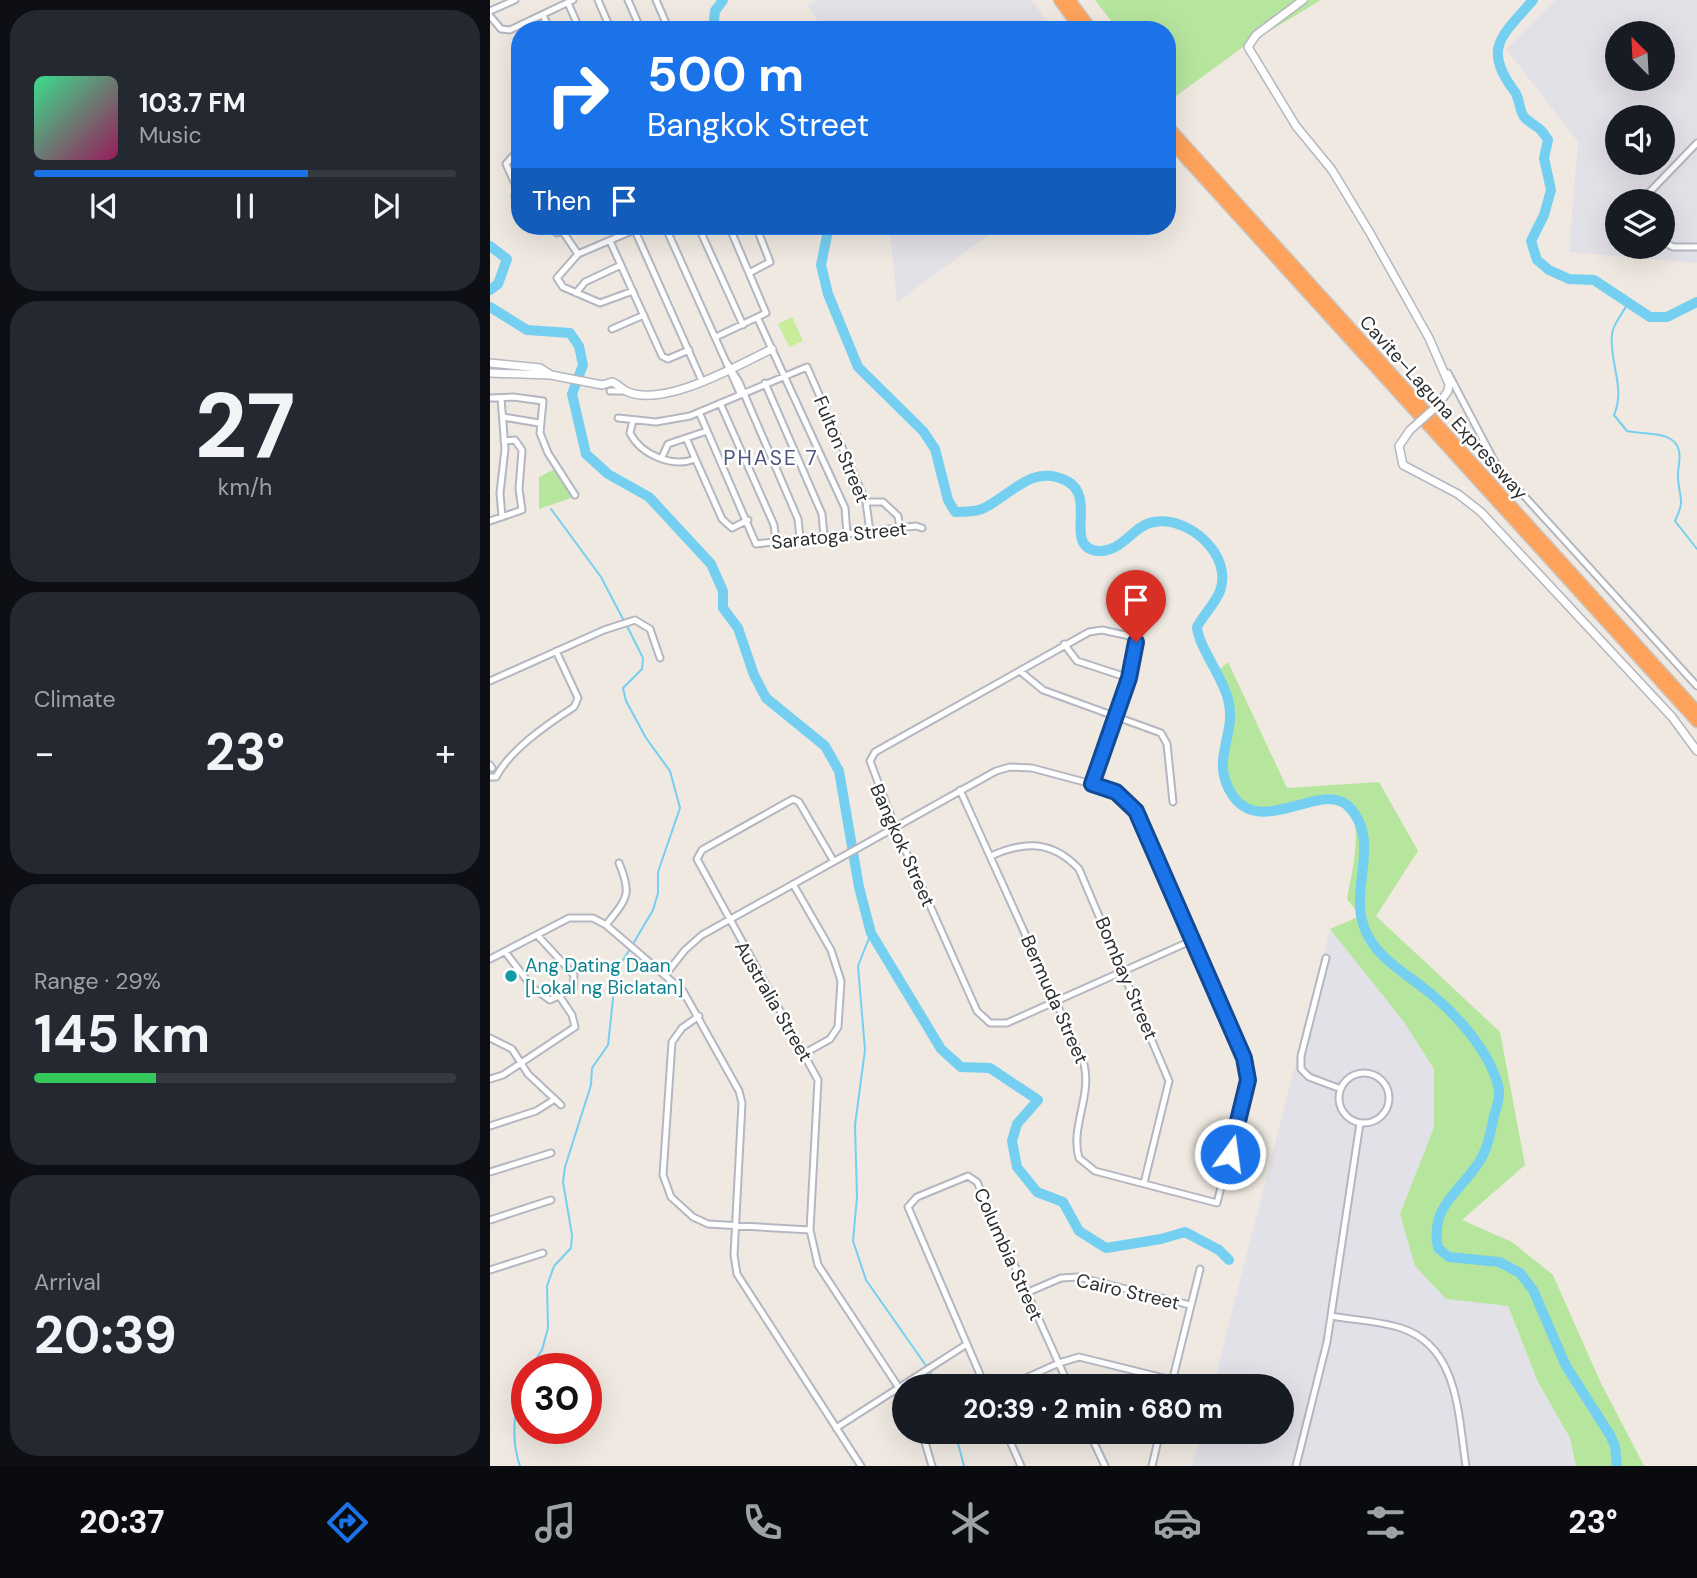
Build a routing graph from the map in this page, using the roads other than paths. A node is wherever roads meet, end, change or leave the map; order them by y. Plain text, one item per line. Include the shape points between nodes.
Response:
1 (515, 0) edge
2 (598, 0) edge
3 (628, 0) edge
4 (656, 0) edge
5 (1059, 0) edge
6 (1070, 0) edge
7 (1303, 0) edge
8 (569, 1) edge
9 (490, 14) edge
10 (544, 15) junction
11 (533, 21) edge
12 (546, 21) edge
13 (576, 21) edge
14 (607, 21) edge
15 (637, 21) edge
16 (665, 21) edge
17 (1074, 21) edge
18 (1085, 21) edge
19 (511, 29) edge
20 (1176, 136) edge
21 (1697, 143) edge
22 (1176, 148) edge
23 (511, 158) edge
24 (511, 173) edge
25 (1653, 189) edge
26 (565, 235) edge
27 (621, 235) edge
28 (637, 235) edge
29 (670, 235) edge
30 (702, 235) edge
31 (733, 235) edge
32 (760, 235) edge
33 (610, 241) junction
34 (1675, 247) edge
35 (1697, 247) edge
36 (578, 254) junction
37 (621, 265) junction
38 (749, 273) junction
39 (633, 291) junction
40 (576, 293) junction
41 (644, 315) junction
42 (758, 319) junction
43 (743, 325) junction
44 (612, 329) dead end
45 (716, 337) junction
46 (772, 349) junction
47 (689, 351) junction
48 (1438, 356) junction
49 (490, 363) edge
50 (729, 366) junction
51 (490, 373) edge
52 (551, 375) junction
53 (783, 375) junction
54 (702, 381) junction
55 (765, 383) junction
56 (601, 385) junction
57 (610, 391) joint
58 (626, 391) junction
59 (742, 395) junction
60 (490, 398) edge
61 (501, 398) junction
62 (720, 403) junction
63 (699, 412) junction
64 (503, 417) junction
65 (618, 418) dead end
66 (633, 420) junction
67 (539, 423) junction
68 (708, 431) junction
69 (687, 440) junction
70 (504, 441) junction
71 (662, 457) junction
72 (695, 459) junction
73 (575, 495) dead end
74 (866, 502) junction
75 (502, 517) junction
76 (748, 520) junction
77 (490, 521) edge
78 (900, 528) junction
79 (922, 528) dead end
80 (870, 532) junction
81 (847, 534) junction
82 (824, 536) junction
83 (800, 538) junction
84 (776, 541) junction
85 (1063, 644) junction
86 (556, 650) junction
87 (660, 658) dead end
88 (1020, 671) junction
89 (1129, 678) junction
90 (490, 681) edge
91 (1697, 686) edge
92 (1697, 711) edge
93 (1117, 715) junction
94 (1697, 722) edge
95 (1697, 751) edge
96 (492, 768) edge
97 (491, 778) edge
98 (1092, 784) junction
99 (960, 790) junction
100 (1173, 802) dead end
101 (894, 827) junction
102 (991, 856) junction
103 (833, 860) junction
104 (619, 863) dead end
105 (793, 884) junction
106 (728, 920) junction
107 (606, 925) junction
108 (538, 936) junction
109 (1192, 940) junction
110 (506, 953) junction
111 (1326, 958) dead end
112 (490, 959) edge
113 (1125, 972) junction
114 (666, 974) junction
115 (560, 997) junction
116 (1056, 1002) junction
117 (699, 1016) junction
118 (490, 1038) edge
119 (806, 1053) junction
120 (520, 1062) junction
121 (490, 1079) edge
122 (1341, 1089) junction
123 (555, 1099) junction
124 (561, 1105) dead end
125 (1360, 1123) junction
126 (490, 1126) edge
127 (551, 1153) dead end
128 (490, 1172) edge
129 (1144, 1184) junction
130 (551, 1200) dead end
131 (490, 1220) edge
132 (736, 1225) junction
133 (810, 1230) junction
134 (543, 1253) dead end
135 (1200, 1269) dead end
136 (490, 1270) edge
137 (1026, 1293) junction
138 (1190, 1306) junction
139 (1331, 1316) junction
140 (967, 1344) junction
141 (1059, 1363) junction
142 (918, 1374) edge
143 (980, 1374) edge
144 (1035, 1374) edge
145 (1064, 1374) edge
146 (1142, 1374) edge
147 (1174, 1374) edge
148 (892, 1378) edge
149 (892, 1391) edge
150 (836, 1428) junction
151 (926, 1444) edge
152 (1011, 1444) edge
153 (1095, 1444) edge
154 (1157, 1444) edge
155 (861, 1466) edge
156 (932, 1466) edge
157 (1021, 1466) edge
158 (1105, 1466) edge
159 (1152, 1466) edge
160 (1296, 1466) edge
161 (1466, 1466) edge

1 - 9 street
2 - 14 street
3 - 15 street
4 - 16 street
5 - 17 highway
6 - 18 highway
7 - 48 street via 1250,40 1251,55 1296,126 1332,170
8 - 10 street
8 - 13 street
9 - 19 street via 501,29
10 - 11 street
10 - 12 street
20 - 92 highway, Cavite–Laguna Expressway
21 - 25 street
22 - 94 highway, Cavite–Laguna Expressway
23 - 24 street via 506,164
26 - 36 street
27 - 33 street
28 - 47 street
29 - 45 street
30 - 43 street
31 - 38 street
32 - 38 street via 770,262
33 - 36 street
33 - 37 street
34 - 35 street
36 - 40 street via 557,275 563,287
37 - 39 street
37 - 40 street via 584,282
38 - 42 street via 766,313
39 - 40 street via 600,303
39 - 41 street
41 - 44 street
41 - 47 street via 662,356 668,359
42 - 43 street
42 - 46 street
43 - 45 street
45 - 50 street
46 - 50 street
46 - 53 street
47 - 54 street
48 - 91 street via 1497,466
48 - 95 street, bridge via 1449,387 1398,449 1406,468 1458,494 1481,512 1672,717
49 - 52 street via 540,368
50 - 54 street
50 - 59 street
51 - 52 street
52 - 56 street
53 - 55 street
53 - 74 street, Fulton Street via 807,367
53 - 81 street via 845,508
54 - 58 street via 661,394
55 - 59 street
55 - 82 street via 822,514
56 - 57 street
56 - 58 street via 612,382
57 - 58 street
59 - 62 street
59 - 83 street via 798,519
60 - 61 street
61 - 64 street
61 - 67 street via 542,401
62 - 63 street
62 - 84 street via 774,525
63 - 66 street via 674,420
63 - 68 street
64 - 67 street
64 - 70 street
65 - 66 street
66 - 71 street via 630,433 634,441
67 - 73 street via 548,453
68 - 69 street
68 - 76 street
69 - 71 street via 668,444
69 - 72 street
70 - 75 street
70 - 75 street via 515,440 522,450 522,510
71 - 72 street via 678,464
72 - 76 street via 722,519 732,528
74 - 78 street via 883,502 898,516
74 - 80 street, Fulton Street
75 - 77 street
76 - 84 street, Saratoga Street via 756,544
78 - 79 street, Saratoga Street
78 - 80 street, Saratoga Street
80 - 81 street, Saratoga Street
81 - 82 street, Saratoga Street
82 - 83 street, Saratoga Street
83 - 84 street, Saratoga Street
85 - 88 street, Bangkok Street
85 - 89 street via 1077,661
85 - 89 street, Bangkok Street via 1097,630 1130,636 1138,645
86 - 87 street via 635,620 650,629
86 - 90 street
86 - 96 street via 578,698 574,708
88 - 93 street via 1042,690
88 - 101 street, Bangkok Street via 875,752 870,768
89 - 93 street, Bangkok Street
93 - 98 street, Bangkok Street
93 - 100 street via 1165,738
96 - 97 street via 498,776
98 - 99 street via 1022,767 996,771
98 - 109 street via 1116,792 1136,811
99 - 101 street
99 - 102 street, Bermuda Street
101 - 103 street
101 - 116 street, Bangkok Street via 982,1019 1007,1023
102 - 113 street, Bombay Street via 1026,844 1072,862
102 - 116 street, Bermuda Street
103 - 105 street
103 - 106 street, Australia Street via 793,799 713,843 699,852 697,859
104 - 107 street via 628,892
105 - 106 street
105 - 119 street via 831,950 841,981 838,1027 830,1039
106 - 114 street via 692,942
106 - 119 street, Australia Street
107 - 108 street via 582,916 569,918
107 - 114 street
108 - 110 street
108 - 115 street via 575,975 572,989
109 - 113 street, Bangkok Street
109 - 129 street, Bermuda Street via 1247,1068 1248,1080 1217,1203
110 - 112 street
110 - 115 street via 533,988 550,1000
111 - 122 street via 1301,1069 1309,1077
113 - 116 street, Bangkok Street
113 - 129 street, Bombay Street via 1169,1081
114 - 117 street
115 - 120 street via 576,1025
116 - 129 street, Bermuda Street via 1087,1074 1076,1149 1079,1158 1096,1171
117 - 132 street via 741,1098
117 - 132 street via 682,1028 673,1042 665,1186 671,1198 693,1217 708,1224
118 - 120 street via 512,1049
119 - 133 street, Australia Street via 818,1080
120 - 121 street
120 - 123 street
122 - 125 street via 1342,1111
122 - 125 street via 1360,1074 1383,1082 1387,1106 1377,1119
123 - 124 street
123 - 126 street via 536,1111
125 - 139 street
127 - 128 street
130 - 131 street
132 - 133 street
132 - 150 street via 735,1265 741,1283
133 - 148 street, Australia Street via 818,1265
134 - 136 street
135 - 138 street
137 - 138 street, Cairo Street via 1061,1278 1078,1277
137 - 140 street, Columbia Street via 975,1179 964,1177 912,1200 909,1212
137 - 141 street, Columbia Street
138 - 147 street
139 - 160 street
139 - 161 street via 1399,1327 1435,1349 1451,1380
140 - 142 street
140 - 143 street, Columbia Street
141 - 144 street
141 - 145 street, Columbia Street
141 - 146 street via 1086,1357
149 - 150 street
150 - 155 street
151 - 156 street
152 - 157 street
153 - 158 street
154 - 159 street

